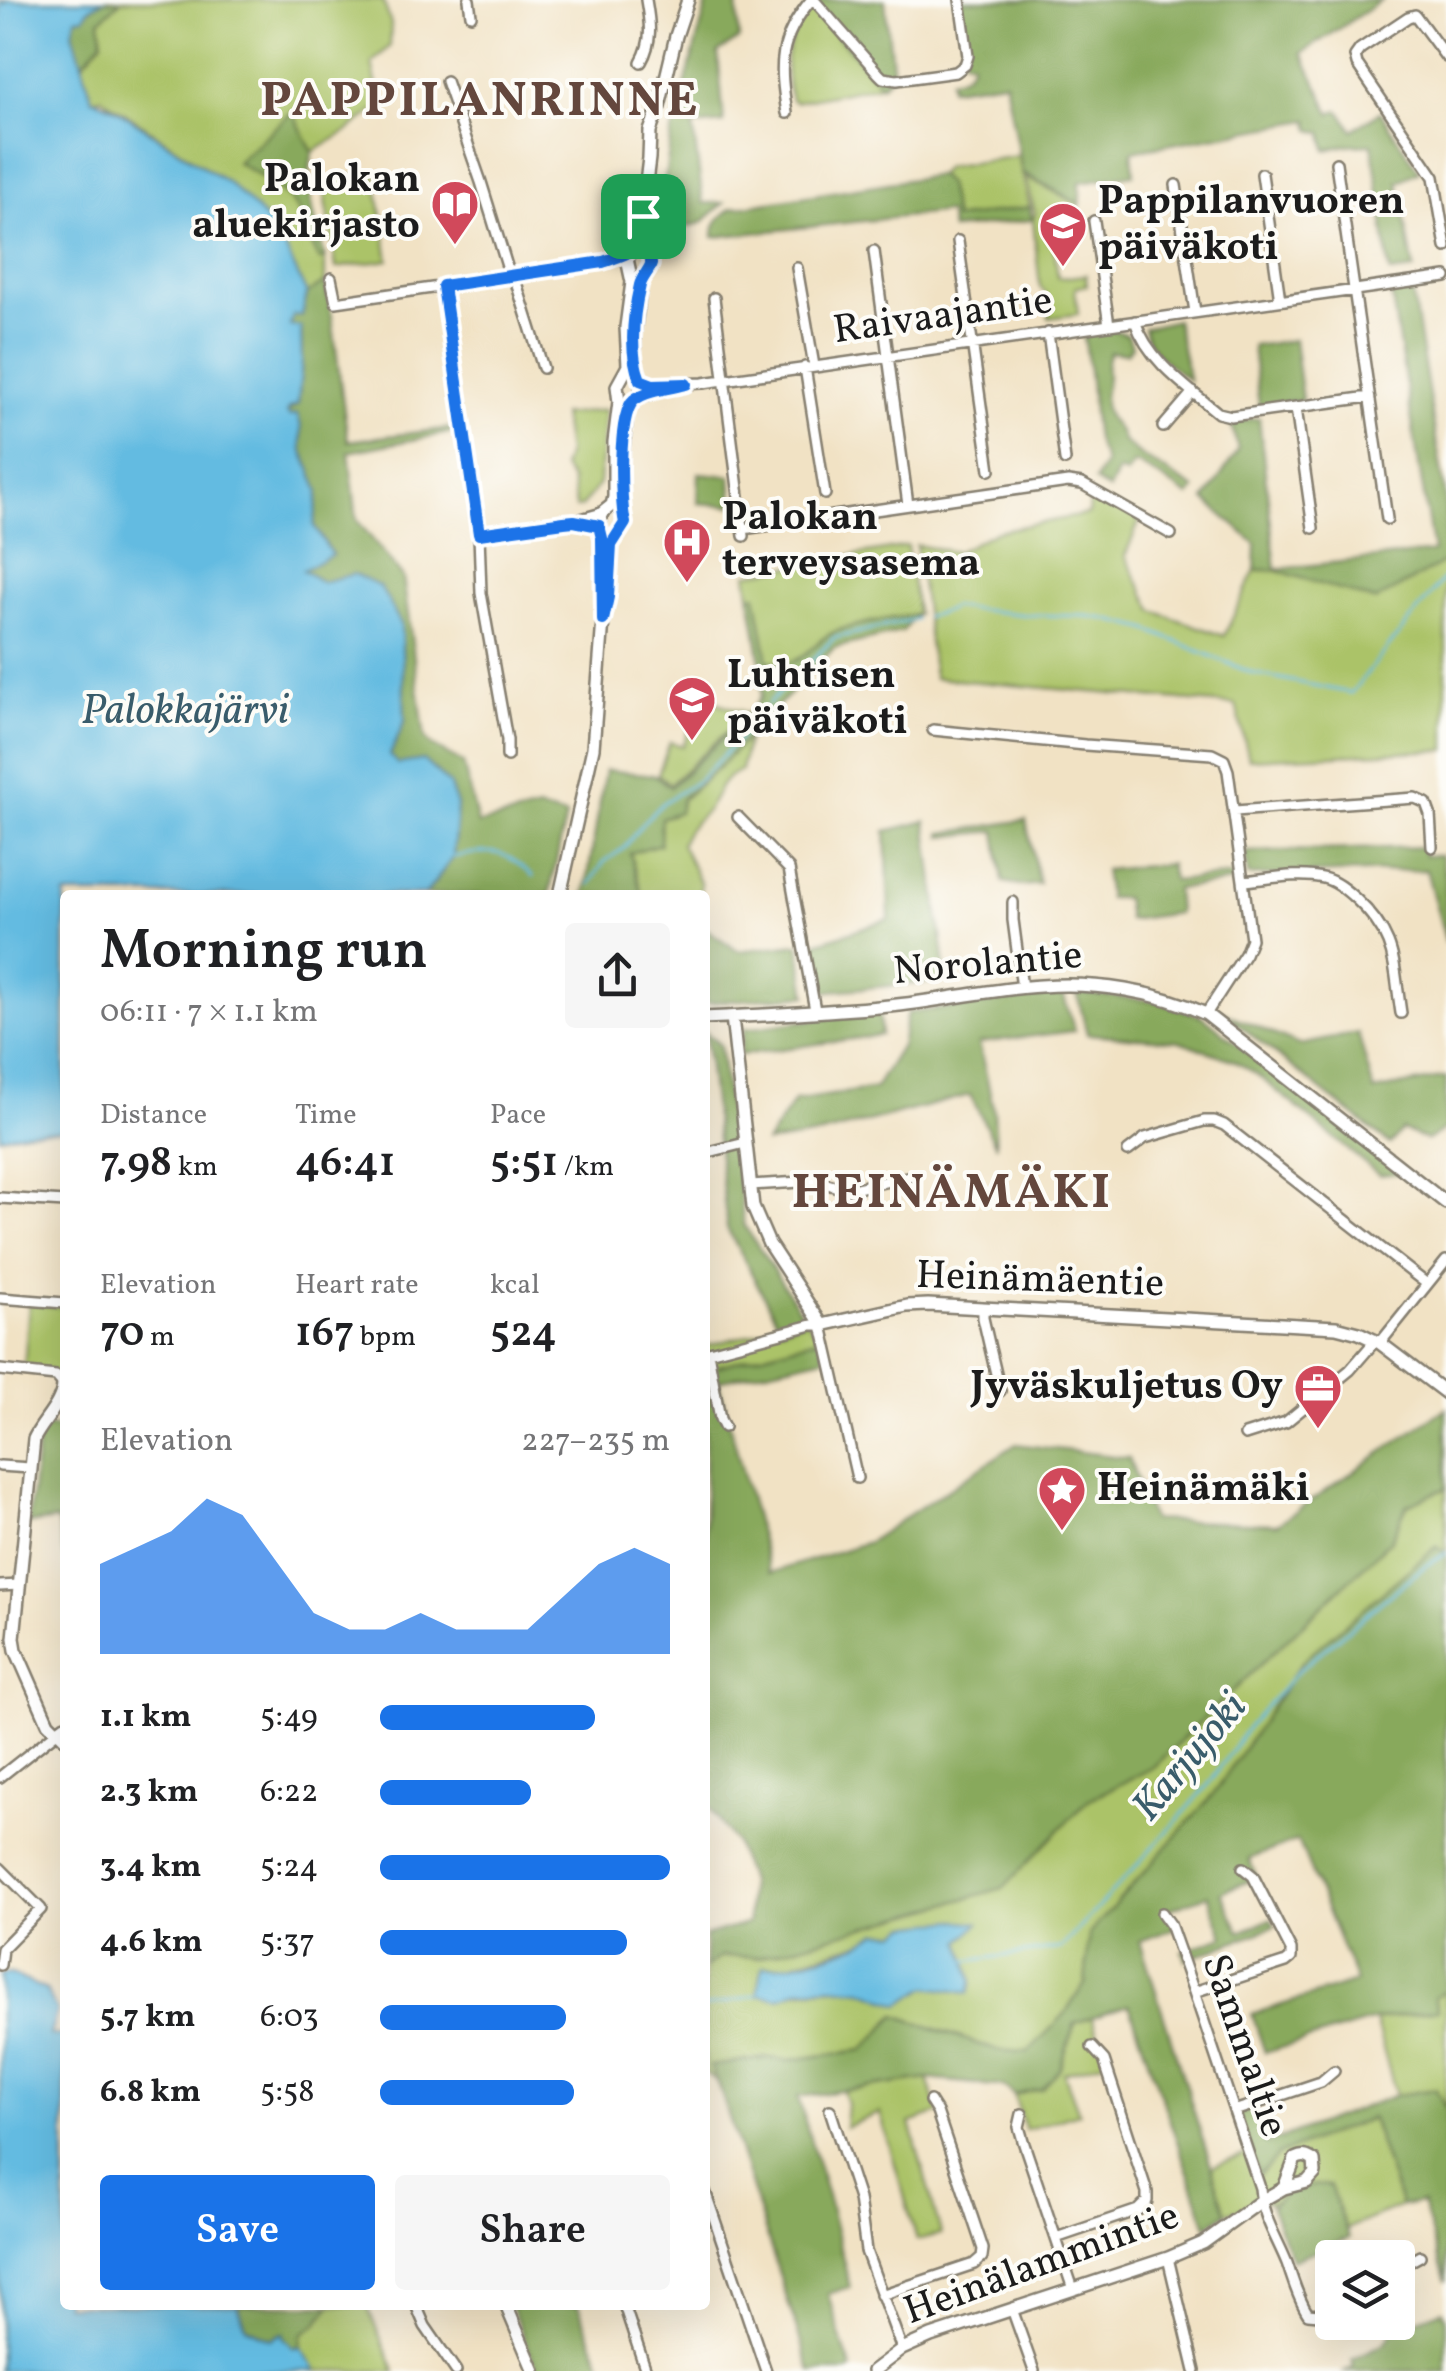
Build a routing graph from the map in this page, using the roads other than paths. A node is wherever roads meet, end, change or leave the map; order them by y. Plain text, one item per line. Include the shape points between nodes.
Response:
1 (469, 0) edge
2 (646, 0) edge
3 (680, 0) edge
4 (688, 0) edge
5 (812, 0) edge
6 (960, 0) edge
7 (471, 15) dead end
8 (676, 36) junction
9 (1446, 57) edge
10 (641, 62) dead end
11 (446, 81) dead end
12 (788, 113) dead end
13 (1336, 163) dead end
14 (1262, 174) dead end
15 (1176, 185) dead end
16 (643, 216) junction
17 (1094, 221) dead end
18 (958, 241) dead end
19 (1446, 247) edge
20 (632, 251) junction
21 (874, 251) dead end
22 (649, 254) junction
23 (603, 262) junction
24 (630, 268) junction
25 (797, 268) dead end
26 (648, 269) junction
27 (512, 276) junction
28 (1446, 277) edge
29 (331, 278) dead end
30 (443, 286) junction
31 (1355, 290) junction
32 (714, 298) dead end
33 (1280, 300) junction
34 (1195, 312) junction
35 (1134, 321) junction
36 (1109, 324) junction
37 (1048, 333) junction
38 (973, 344) junction
39 (888, 356) junction
40 (810, 366) junction
41 (543, 368) dead end
42 (621, 378) junction
43 (639, 380) junction
44 (724, 380) junction
45 (686, 384) junction
46 (1193, 392) junction
47 (618, 394) junction
48 (1369, 398) junction
49 (636, 399) junction
50 (1296, 408) junction
51 (1164, 427) dead end
52 (1064, 460) dead end
53 (990, 470) dead end
54 (825, 494) dead end
55 (908, 505) junction
56 (622, 514) junction
57 (1387, 518) dead end
58 (602, 519) junction
59 (806, 520) dead end
60 (778, 524) dead end
61 (1313, 528) dead end
62 (618, 533) junction
63 (479, 534) junction
64 (1171, 534) dead end
65 (603, 620) junction
66 (933, 730) dead end
67 (507, 756) dead end
68 (1235, 810) junction
69 (738, 817) dead end
70 (1432, 847) dead end
71 (1244, 881) junction
72 (561, 890) edge
73 (1013, 902) dead end
74 (1022, 988) junction
75 (815, 1010) junction
76 (1401, 1013) dead end
77 (1206, 1014) junction
78 (732, 1017) junction
79 (710, 1018) edge
80 (744, 1143) junction
81 (1128, 1151) dead end
82 (710, 1152) edge
83 (916, 1175) dead end
84 (750, 1185) junction
85 (0, 1198) edge
86 (60, 1202) edge
87 (1446, 1204) edge
88 (1446, 1261) edge
89 (1427, 1284) junction
90 (0, 1298) edge
91 (60, 1303) edge
92 (983, 1308) junction
93 (822, 1325) junction
94 (1378, 1341) junction
95 (710, 1352) edge
96 (0, 1370) edge
97 (710, 1372) edge
98 (60, 1381) edge
99 (1000, 1391) dead end
100 (1446, 1394) edge
101 (60, 1398) edge
102 (724, 1428) dead end
103 (1244, 1436) dead end
104 (0, 1466) edge
105 (30, 1468) junction
106 (857, 1478) dead end
107 (19, 1585) junction
108 (0, 1586) edge
109 (60, 1732) edge
110 (60, 1734) edge
111 (0, 1777) edge
112 (0, 1868) edge
113 (1244, 1868) dead end
114 (1162, 1913) dead end
115 (0, 1965) edge
116 (1194, 1992) junction
117 (1092, 2047) dead end
118 (1334, 2071) dead end
119 (930, 2102) dead end
120 (830, 2110) dead end
121 (1234, 2111) junction
122 (1022, 2114) dead end
123 (1284, 2188) dead end
124 (1261, 2200) junction
125 (710, 2206) edge
126 (1056, 2238) junction
127 (1420, 2256) dead end
128 (1168, 2258) junction
129 (1415, 2259) edge
130 (1074, 2289) junction
131 (881, 2295) junction
132 (1012, 2309) junction
133 (418, 2310) edge
134 (508, 2310) edge
135 (626, 2310) edge
136 (1315, 2314) edge
137 (902, 2349) junction
138 (456, 2371) edge
139 (534, 2371) edge
140 (646, 2371) edge
141 (765, 2371) edge
142 (873, 2371) edge
143 (1034, 2371) edge
144 (1195, 2371) edge

1 - 7 street
2 - 10 street via 650,42
3 - 8 street
4 - 8 street
5 - 6 street via 878,74 891,80 965,66
5 - 12 street via 781,60
8 - 16 street via 650,132
9 - 19 street via 1415,15 1355,56 1434,178
11 - 27 street
13 - 31 street
14 - 33 street
15 - 34 street
16 - 20 street
16 - 22 street
17 - 36 street
18 - 38 street
20 - 22 street
20 - 23 street
20 - 24 street
21 - 39 street
22 - 26 street
23 - 24 street
23 - 27 street
24 - 26 street
24 - 42 street via 628,366
25 - 40 street
26 - 43 street via 634,334
27 - 30 street
27 - 41 street
28 - 31 street, Raivaajantie
29 - 30 street via 336,302
30 - 63 street
31 - 33 street, Raivaajantie
31 - 48 street
32 - 44 street
33 - 34 street, Raivaajantie
34 - 35 street, Raivaajantie
35 - 36 street, Raivaajantie
35 - 46 street via 1152,354
36 - 37 street, Raivaajantie
37 - 38 street, Raivaajantie
37 - 52 street
38 - 39 street, Raivaajantie
38 - 53 street
39 - 40 street, Raivaajantie
39 - 55 street
40 - 44 street, Raivaajantie
40 - 54 street
42 - 43 street
42 - 47 street
43 - 45 street, Raivaajantie
43 - 49 street
44 - 45 street, Raivaajantie
44 - 60 street via 744,532
45 - 49 street, Raivaajantie
46 - 50 street via 1231,416
46 - 51 street
47 - 49 street
47 - 58 street via 614,497
48 - 50 street
48 - 57 street
49 - 56 street via 626,413
50 - 61 street
55 - 59 street
55 - 64 street via 1068,482
56 - 58 street via 615,509
56 - 62 street
58 - 62 street via 610,535
58 - 63 street
58 - 65 street
62 - 65 street
63 - 67 street via 481,593
65 - 72 street via 594,748
66 - 68 street via 1212,754 1224,760
68 - 70 street via 1414,798 1426,803
68 - 71 street
69 - 75 street via 790,869
71 - 76 street via 1323,878 1343,888 1391,945
71 - 77 street via 1249,944
73 - 74 street
74 - 75 street, Norolantie
74 - 77 street, Norolantie via 1076,986 1157,996
75 - 78 street, Norolantie
77 - 87 street, Norolantie
78 - 79 street, Norolantie
78 - 80 street
80 - 82 street
80 - 84 street
81 - 89 street via 1145,1138 1204,1121 1224,1125
83 - 84 street via 848,1190 817,1181
84 - 93 street via 762,1232
85 - 86 street
88 - 89 street
89 - 94 street
90 - 91 street
92 - 93 street, Heinämäentie via 907,1306
92 - 94 street, Heinämäentie via 1336,1328
92 - 99 street
93 - 95 street
93 - 106 street
94 - 100 street, Heinämäentie
94 - 103 street via 1286,1422
96 - 98 street
97 - 102 street
101 - 105 street via 34,1439
104 - 105 street
105 - 107 street
107 - 108 street
107 - 109 street via 16,1650 48,1723
110 - 111 street
112 - 115 street via 41,1908 2,1949
113 - 116 street via 1291,1958
114 - 116 street, Sammaltie
116 - 121 street, Sammaltie
117 - 126 street via 1104,2060 1148,2192 1138,2210
118 - 121 street via 1321,2082
119 - 131 street via 982,2257
120 - 131 street
121 - 124 street, Sammaltie
122 - 126 street via 1019,2127
123 - 124 street, Heinälammintie
124 - 128 street, Heinälammintie via 1215,2236
124 - 136 street, Sammaltie via 1302,2306
125 - 141 street
126 - 130 street
127 - 129 street
128 - 130 street, Heinälammintie
128 - 144 street
130 - 132 street, Heinälammintie
131 - 137 street
132 - 137 street, Heinälammintie
132 - 143 street
133 - 138 street
134 - 139 street
135 - 140 street
137 - 142 street, Heinälammintie

